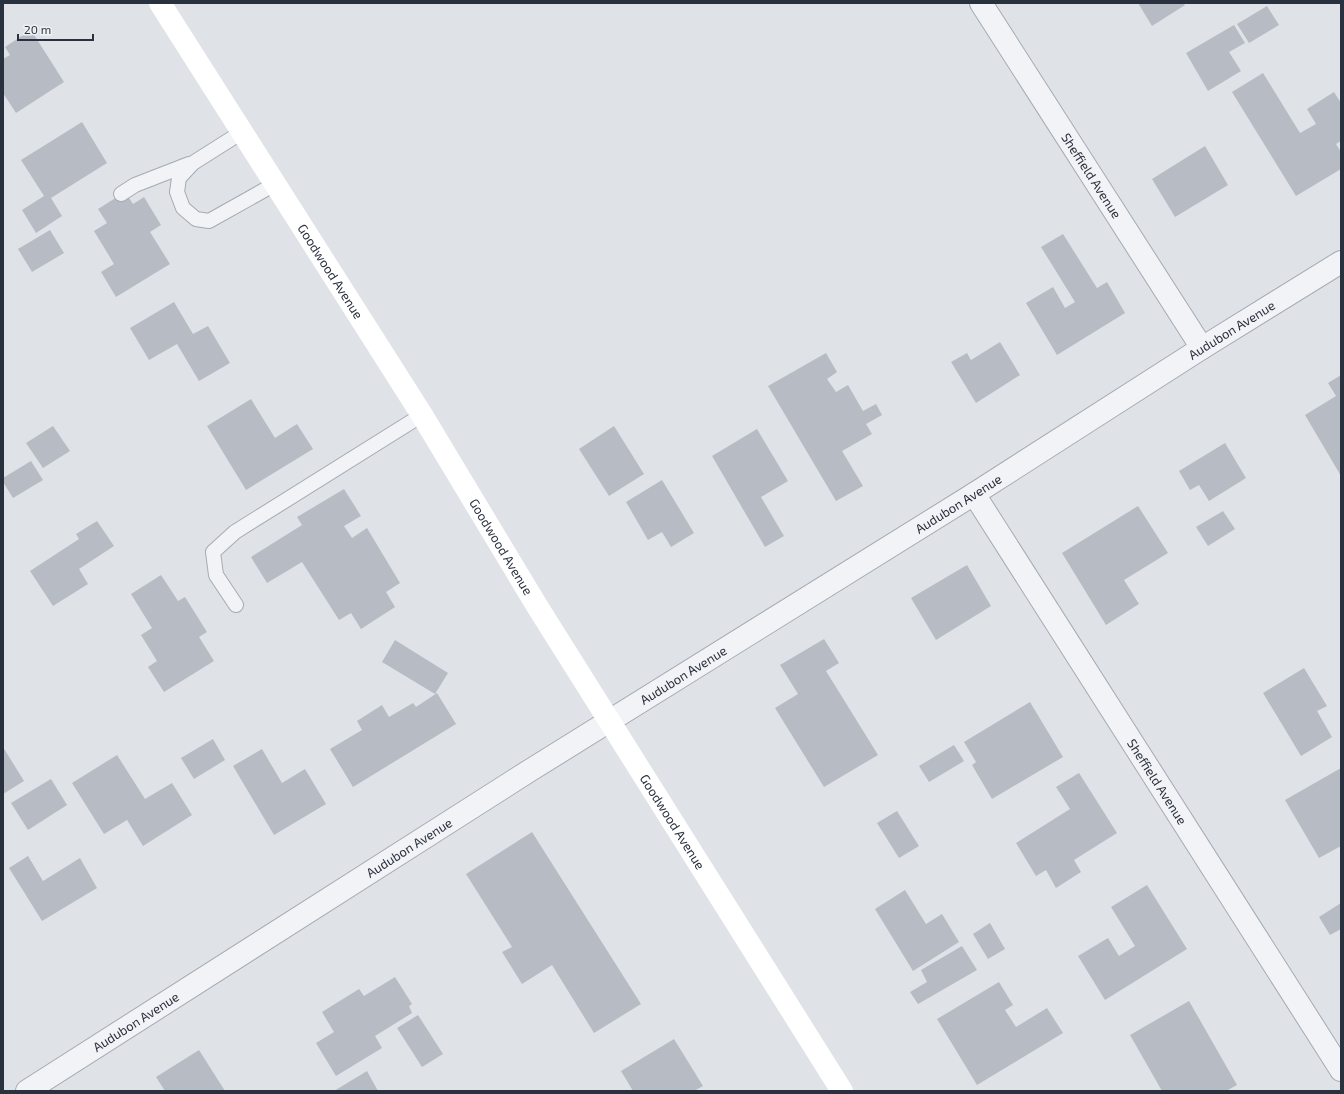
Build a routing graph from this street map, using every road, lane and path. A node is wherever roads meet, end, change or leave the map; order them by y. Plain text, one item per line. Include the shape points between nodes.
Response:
1 (160, 3) edge
2 (981, 3) edge
3 (242, 132) junction
4 (193, 163) junction
5 (275, 184) junction
6 (121, 194) dead end
7 (1341, 262) edge
8 (1202, 348) junction
9 (422, 415) junction
10 (974, 494) junction
11 (236, 605) dead end
12 (610, 722) junction
13 (1339, 1061) edge
14 (27, 1091) edge
15 (842, 1091) edge

1 - 3 street, Goodwood Avenue
2 - 8 street, Sheffield Avenue
3 - 4 lane
3 - 5 street, Goodwood Avenue
4 - 5 lane via 179,178 177,192 183,208 196,219 209,221
4 - 6 lane via 136,185
5 - 9 street, Goodwood Avenue
7 - 8 street, Audubon Avenue
8 - 10 street, Audubon Avenue
9 - 11 lane via 235,532 213,552 216,575
9 - 12 street, Goodwood Avenue
10 - 12 street, Audubon Avenue
10 - 13 street, Sheffield Avenue
12 - 14 street, Audubon Avenue
12 - 15 street, Goodwood Avenue

